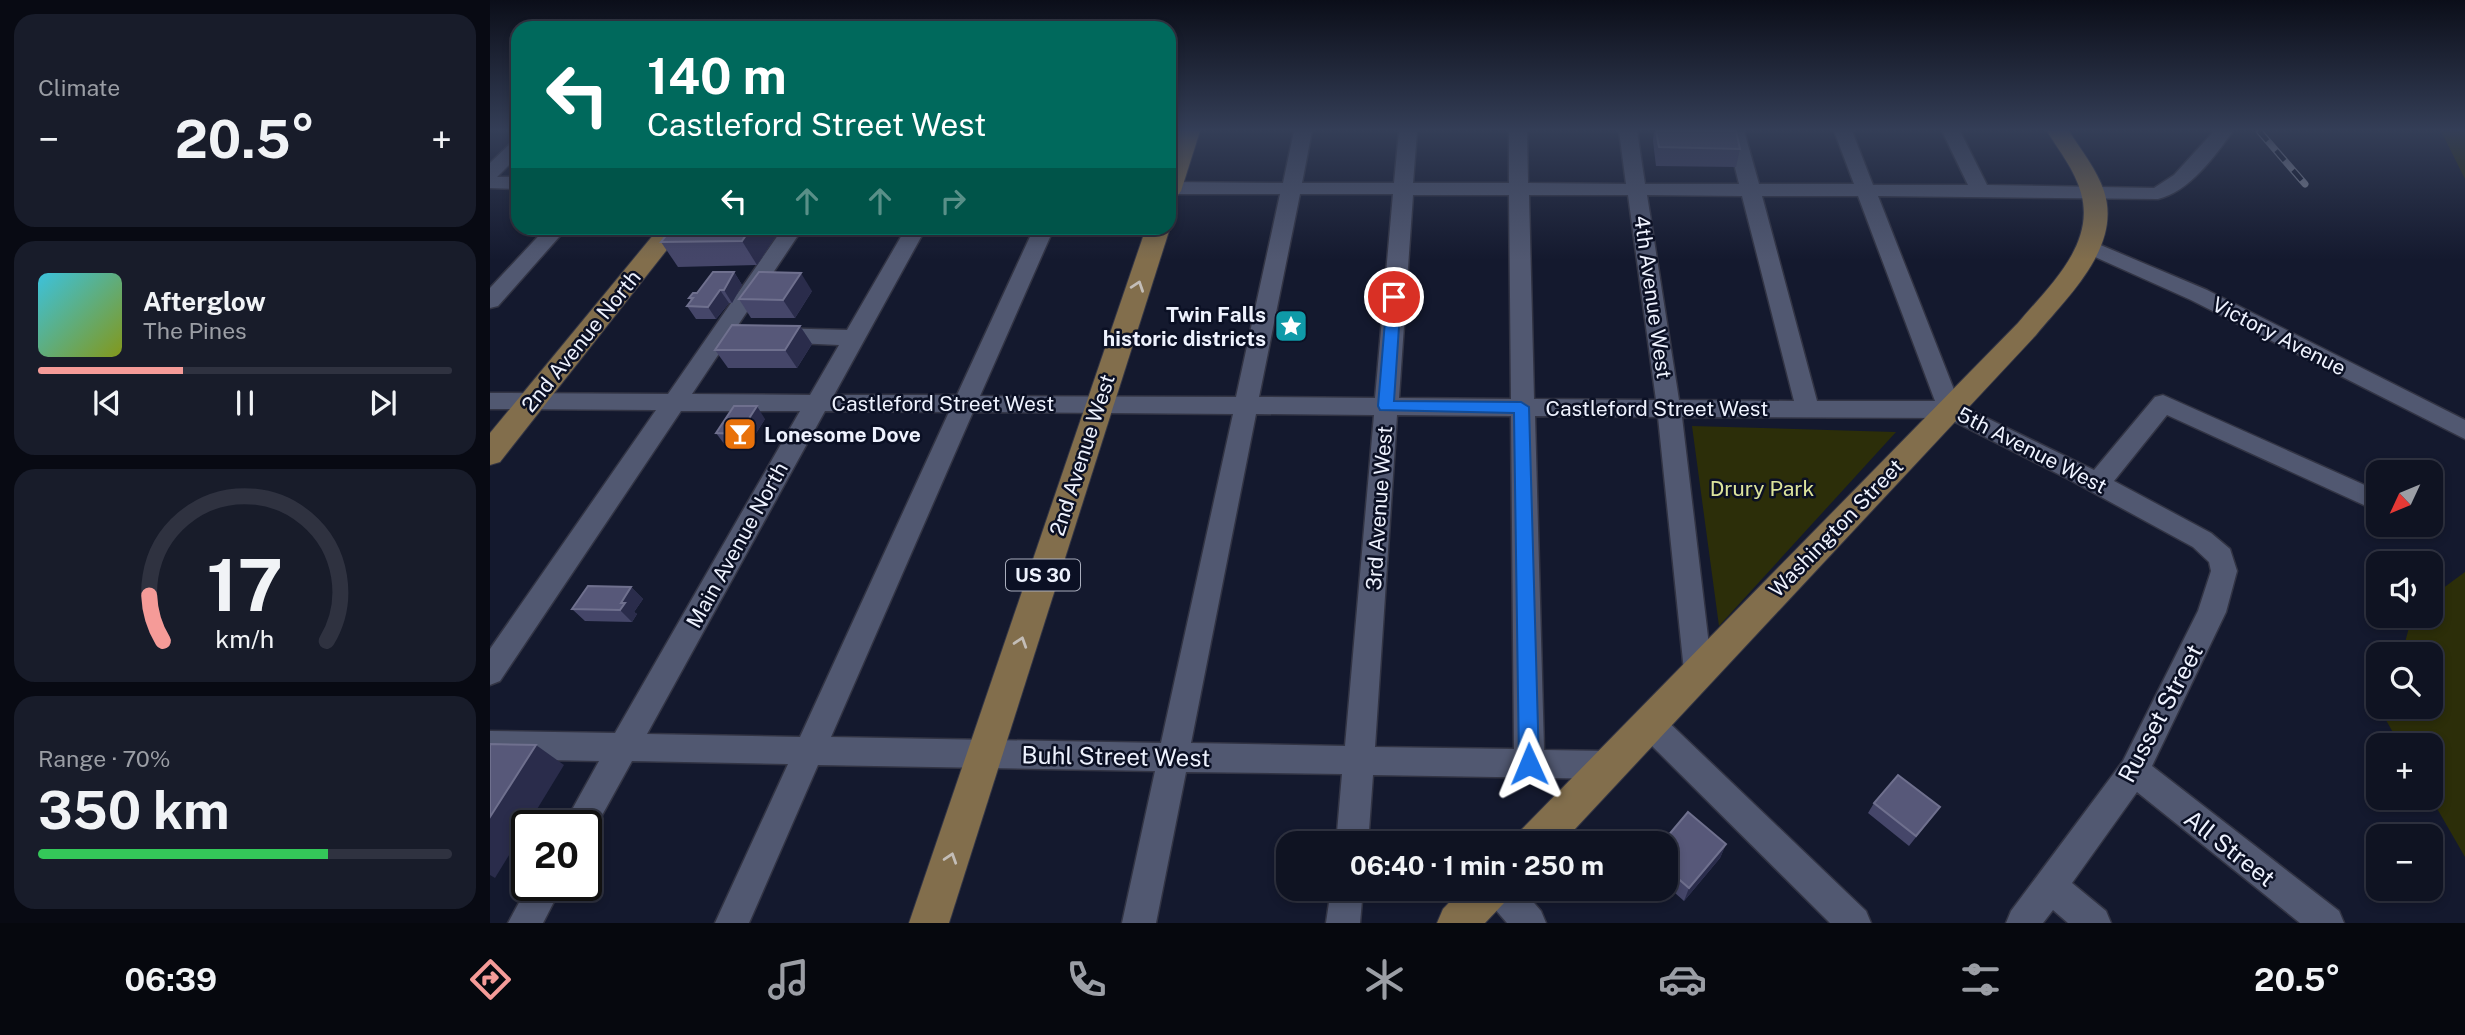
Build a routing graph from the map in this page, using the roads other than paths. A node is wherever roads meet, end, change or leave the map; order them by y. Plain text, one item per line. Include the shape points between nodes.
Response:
1 (1294, 174) edge
2 (1404, 174) edge
3 (1520, 174) edge
4 (1635, 174) edge
5 (1746, 174) edge
6 (1859, 174) edge
7 (1972, 174) edge
8 (2083, 174) edge
9 (2186, 174) edge
10 (490, 182) edge
11 (511, 183) edge
12 (1291, 188) junction
13 (1403, 188) junction
14 (1176, 189) edge
15 (1521, 189) junction
16 (1637, 189) junction
17 (1750, 189) junction
18 (1865, 190) junction
19 (1980, 190) junction
20 (2093, 191) junction
21 (551, 235) edge
22 (665, 235) edge
23 (788, 235) edge
24 (912, 235) edge
25 (1041, 235) edge
26 (1156, 235) edge
27 (2091, 247) junction
28 (490, 301) edge
29 (721, 333) junction
30 (853, 338) junction
31 (490, 401) edge
32 (532, 401) junction
33 (674, 402) junction
34 (818, 402) junction
35 (965, 403) junction
36 (1098, 404) junction
37 (1247, 405) junction
38 (1386, 406) junction
39 (1521, 407) junction
40 (1669, 408) junction
41 (1808, 410) junction
42 (1950, 410) junction
43 (2465, 430) edge
44 (490, 454) edge
45 (2098, 483) junction
46 (2366, 495) edge
47 (2221, 560) joint
48 (1698, 671) junction
49 (490, 672) edge
50 (1649, 723) junction
51 (490, 745) edge
52 (624, 747) junction
53 (810, 750) junction
54 (985, 753) junction
55 (1174, 757) junction
56 (1360, 761) junction
57 (1529, 764) junction
58 (1608, 765) junction
59 (2134, 772) junction
60 (588, 810) edge
61 (1353, 831) edge
62 (1546, 831) edge
63 (2050, 886) junction
64 (537, 901) edge
65 (1346, 901) edge
66 (1478, 901) edge
67 (1510, 901) edge
68 (525, 923) edge
69 (733, 923) edge
70 (929, 923) edge
71 (1139, 923) edge
72 (1343, 923) edge
73 (1457, 923) edge
74 (1529, 923) edge
75 (1854, 923) edge
76 (2023, 923) edge
77 (2094, 923) edge
78 (2327, 923) edge

1 - 12 street
2 - 13 street, 3rd Avenue West
3 - 15 street
4 - 16 street, 4th Avenue West
5 - 17 street
6 - 18 street, 5th Avenue West
7 - 19 street
8 - 20 main road
9 - 20 street via 2165,192
10 - 11 street
12 - 13 street
12 - 14 street
12 - 37 street
13 - 15 street
13 - 38 street, 3rd Avenue West
15 - 16 street
15 - 39 street
16 - 17 street
16 - 40 street, 4th Avenue West
17 - 18 street
17 - 41 street
18 - 19 street
18 - 42 street, 5th Avenue West
19 - 20 street
20 - 27 main road, Washington Street via 2098,211
21 - 28 street
22 - 32 main road, 2nd Avenue North
23 - 29 street
24 - 30 street, Main Avenue North
25 - 35 street
36 -> 26 main road, 2nd Avenue West / US 30
27 - 42 main road, Washington Street via 2027,328
27 - 43 street, Victory Avenue via 2199,295
29 - 30 street
29 - 33 street
30 - 34 street, Main Avenue North
31 - 32 street, Castleford Street West
32 - 33 street, Castleford Street West
32 - 44 main road, 2nd Avenue North
33 - 34 street, Castleford Street West
33 - 49 street
34 - 35 street, Castleford Street West
34 - 52 street, Main Avenue North
35 - 36 street, Castleford Street West
35 - 53 street
36 - 37 street, Castleford Street West
54 -> 36 main road, 2nd Avenue West / US 30
37 - 38 street, Castleford Street West
37 - 55 street
38 - 39 street, Castleford Street West
38 - 56 street, 3rd Avenue West
39 - 40 street, Castleford Street West
39 - 57 street
40 - 41 street, Castleford Street West
40 - 48 street, 4th Avenue West
41 - 42 street, Castleford Street West
42 - 45 street, 5th Avenue West
42 - 48 main road, Washington Street
45 - 46 street via 2163,403
45 - 47 street, 5th Avenue West via 2202,540
47 - 59 street, Russet Street via 2221,589 2212,612
48 - 50 main road, Washington Street
50 - 58 main road, Washington Street
50 - 75 street
51 - 52 street, Buhl Street West
52 - 53 street, Buhl Street West
52 - 60 street, Main Avenue North
53 - 54 street, Buhl Street West
53 - 69 street
54 - 55 street, Buhl Street West
70 -> 54 main road, 2nd Avenue West / US 30
55 - 56 street, Buhl Street West
55 - 71 street
56 - 57 street, Buhl Street West
56 - 61 street, 3rd Avenue West
57 - 58 street, Buhl Street West
58 - 62 main road, Washington Street
59 - 63 street, Russet Street
59 - 78 street, All Street
63 - 76 street, Russet Street
63 - 77 street
64 - 68 street
65 - 72 street
66 - 73 main road
67 - 74 street

